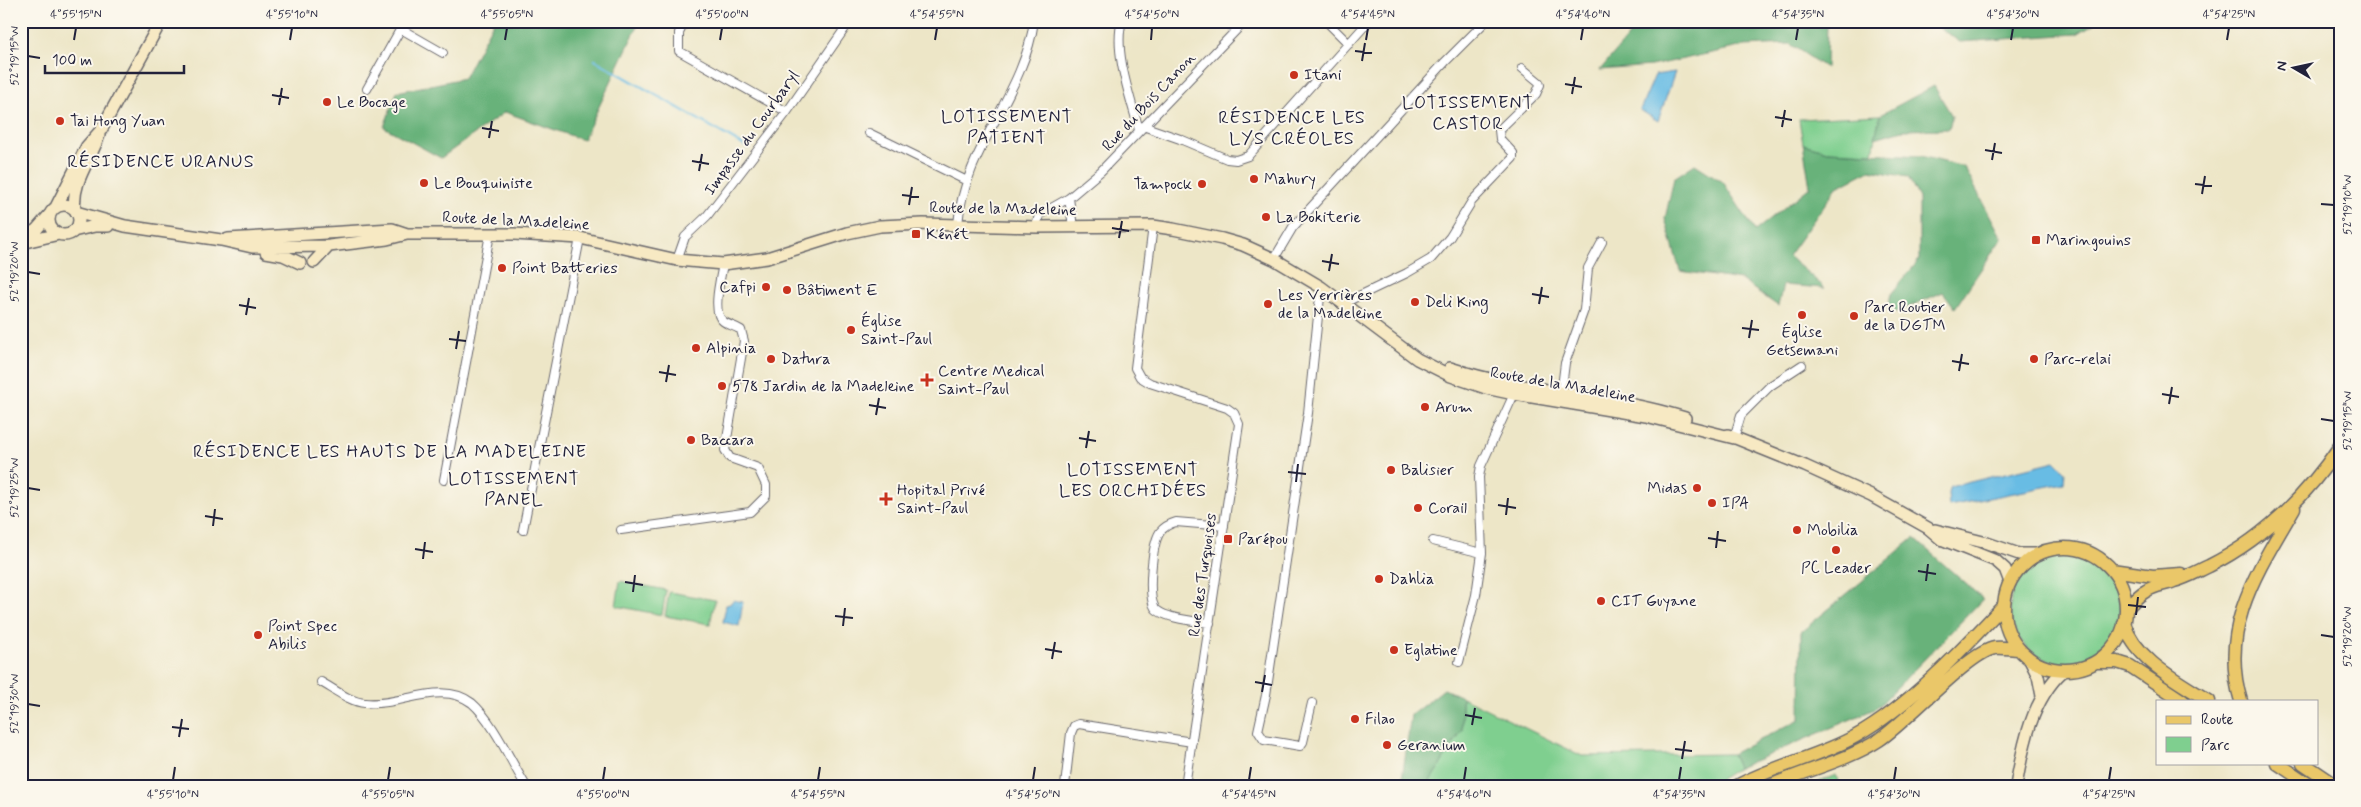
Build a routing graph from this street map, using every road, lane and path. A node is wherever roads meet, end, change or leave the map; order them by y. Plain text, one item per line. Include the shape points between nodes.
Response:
1 (161, 21) edge
2 (405, 21) edge
3 (685, 21) edge
4 (850, 21) edge
5 (1034, 21) edge
6 (1122, 21) edge
7 (1245, 21) edge
8 (1326, 21) edge
9 (1369, 21) edge
10 (1486, 21) edge
11 (400, 29) junction
12 (1349, 44) junction
13 (443, 53) dead end
14 (1522, 68) dead end
15 (367, 89) dead end
16 (787, 112) junction
17 (1141, 128) junction
18 (101, 130) junction
19 (869, 133) dead end
20 (967, 181) junction
21 (1069, 198) junction
22 (53, 210) junction
23 (76, 211) junction
24 (958, 225) junction
25 (125, 226) junction
26 (1153, 226) junction
27 (1036, 227) junction
28 (1073, 227) junction
29 (73, 231) junction
30 (59, 234) junction
31 (407, 234) junction
32 (490, 234) junction
33 (22, 237) edge
34 (580, 238) junction
35 (221, 240) junction
36 (1602, 242) dead end
37 (329, 246) junction
38 (252, 247) junction
39 (1274, 259) junction
40 (677, 260) junction
41 (314, 262) dead end
42 (300, 263) dead end
43 (723, 264) junction
44 (1320, 287) junction
45 (1342, 304) junction
46 (1395, 343) junction
47 (1802, 365) dead end
48 (1514, 394) junction
49 (1561, 397) junction
50 (1734, 438) junction
51 (2340, 446) edge
52 (444, 480) dead end
53 (2301, 496) junction
54 (1224, 526) junction
55 (1928, 528) junction
56 (523, 530) dead end
57 (621, 530) dead end
58 (1433, 542) dead end
59 (1482, 553) junction
60 (2037, 554) junction
61 (2112, 570) junction
62 (2194, 573) junction
63 (2010, 582) junction
64 (2004, 605) junction
65 (2126, 609) junction
66 (2124, 622) junction
67 (1210, 623) junction
68 (2018, 649) junction
69 (2030, 660) junction
70 (1459, 662) dead end
71 (2096, 662) junction
72 (2064, 671) junction
73 (321, 682) dead end
74 (2042, 696) junction
75 (2181, 700) edge
76 (2208, 700) edge
77 (2241, 700) edge
78 (1312, 702) dead end
79 (1192, 742) junction
80 (2278, 764) edge
81 (2305, 764) edge
82 (2313, 764) edge
83 (526, 786) edge
84 (1065, 786) edge
85 (1185, 786) edge
86 (1737, 786) edge
87 (1770, 786) edge
88 (2016, 786) edge
89 (2311, 786) edge
90 (2338, 786) edge

1 - 18 main road
2 - 11 street
3 - 16 street via 679,33 679,51
4 - 16 street, Impasse du Courbaryl
5 - 20 street via 1015,82 978,150
6 - 17 street via 1119,33 1121,54
7 - 17 street, Rue du Bois Canon
8 - 12 street
9 - 12 street
10 - 39 street via 1293,227
11 - 13 street
11 - 15 street
12 - 17 street via 1242,159 1227,158 1180,138
14 - 45 street via 1540,85 1536,94 1499,130 1500,139 1513,153 1513,158 1472,201 1431,259
16 - 40 street, Impasse du Courbaryl via 707,216 685,237
17 - 21 street, Rue du Bois Canon via 1114,159
18 - 22 main road via 87,146
18 - 23 main road via 74,192
19 - 20 street
20 - 24 street
21 - 27 street, Rue du Bois Canon via 1039,215
21 - 28 street
22 - 23 main road via 64,205
22 - 30 main road via 50,223
22 - 33 main road via 36,230
23 - 25 main road, Route de la Madeleine
23 - 29 main road via 79,220
24 - 27 main road, Route de la Madeleine
24 - 43 main road, Route de la Madeleine via 880,226 767,258
25 - 29 main road, Route de la Madeleine via 95,226
25 - 35 main road, Route de la Madeleine
26 - 28 main road, Route de la Madeleine
26 - 39 main road, Route de la Madeleine via 1222,239
26 - 54 street, Rue des Turquoises via 1135,368 1140,377 1150,383 1226,408 1234,414 1239,424 1239,435
27 - 28 main road, Route de la Madeleine
29 - 30 main road
30 - 33 main road
31 - 32 main road, Route de la Madeleine
31 - 35 main road, Route de la Madeleine via 392,229
31 - 37 main road, Route de la Madeleine via 387,240
32 - 34 main road, Route de la Madeleine
32 - 52 street
34 - 40 main road, Route de la Madeleine
34 - 56 street
35 - 38 main road, Route de la Madeleine
36 - 49 street via 1588,268 1584,310 1565,363
37 - 38 main road, Route de la Madeleine
37 - 41 main road
38 - 42 main road
39 - 44 main road, Route de la Madeleine
40 - 43 main road, Route de la Madeleine
43 - 57 street via 718,314 722,321 741,330 744,341 725,450 730,458 758,468 766,485 766,496 750,512
44 - 45 main road, Route de la Madeleine
44 - 78 street via 1308,413 1258,731 1260,736 1264,740 1300,746
45 - 46 main road, Route de la Madeleine
46 - 48 main road, Route de la Madeleine via 1417,359 1451,376
46 - 49 main road, Route de la Madeleine via 1470,375
47 - 50 street via 1770,386 1741,415
48 - 49 main road, Route de la Madeleine
48 - 59 street via 1479,477
49 - 50 main road, Route de la Madeleine
50 - 55 main road, Route de la Madeleine via 1862,492
51 - 53 main road
53 - 62 main road via 2251,541
53 - 77 main road via 2258,573 2238,620 2233,655
54 - 67 street, Rue des Turquoises
54 - 67 street via 1185,522 1170,524 1158,535 1155,550 1150,588 1155,608 1167,615
55 - 60 main road, Route de la Madeleine via 2018,554
55 - 63 main road, Route de la Madeleine via 1941,539 1996,561 2005,569
58 - 59 street
59 - 70 street via 1476,595
60 - 61 main road via 2056,548 2076,549 2096,556
60 - 63 main road via 2021,566
61 - 62 main road via 2153,576
61 - 65 main road via 2122,588
62 - 65 main road via 2153,586
63 - 64 main road
64 - 68 main road via 2005,621
64 - 86 main road via 1904,703 1880,722 1855,737
65 - 66 main road
66 - 71 main road via 2119,638
66 - 76 main road via 2135,647
67 - 79 street, Rue des Turquoises
68 - 69 main road
68 - 87 main road via 1995,648 1982,654 1878,740
69 - 72 main road via 2046,668
69 - 74 main road via 2038,676
71 - 72 main road
71 - 75 main road via 2130,666
72 - 74 main road
73 - 83 street via 364,704 448,692 472,702 501,742
74 - 88 main road via 2022,756
79 - 84 street via 1078,724 1071,733
79 - 85 street, Rue des Turquoises
80 - 89 main road
81 - 90 main road
82 - 90 main road

